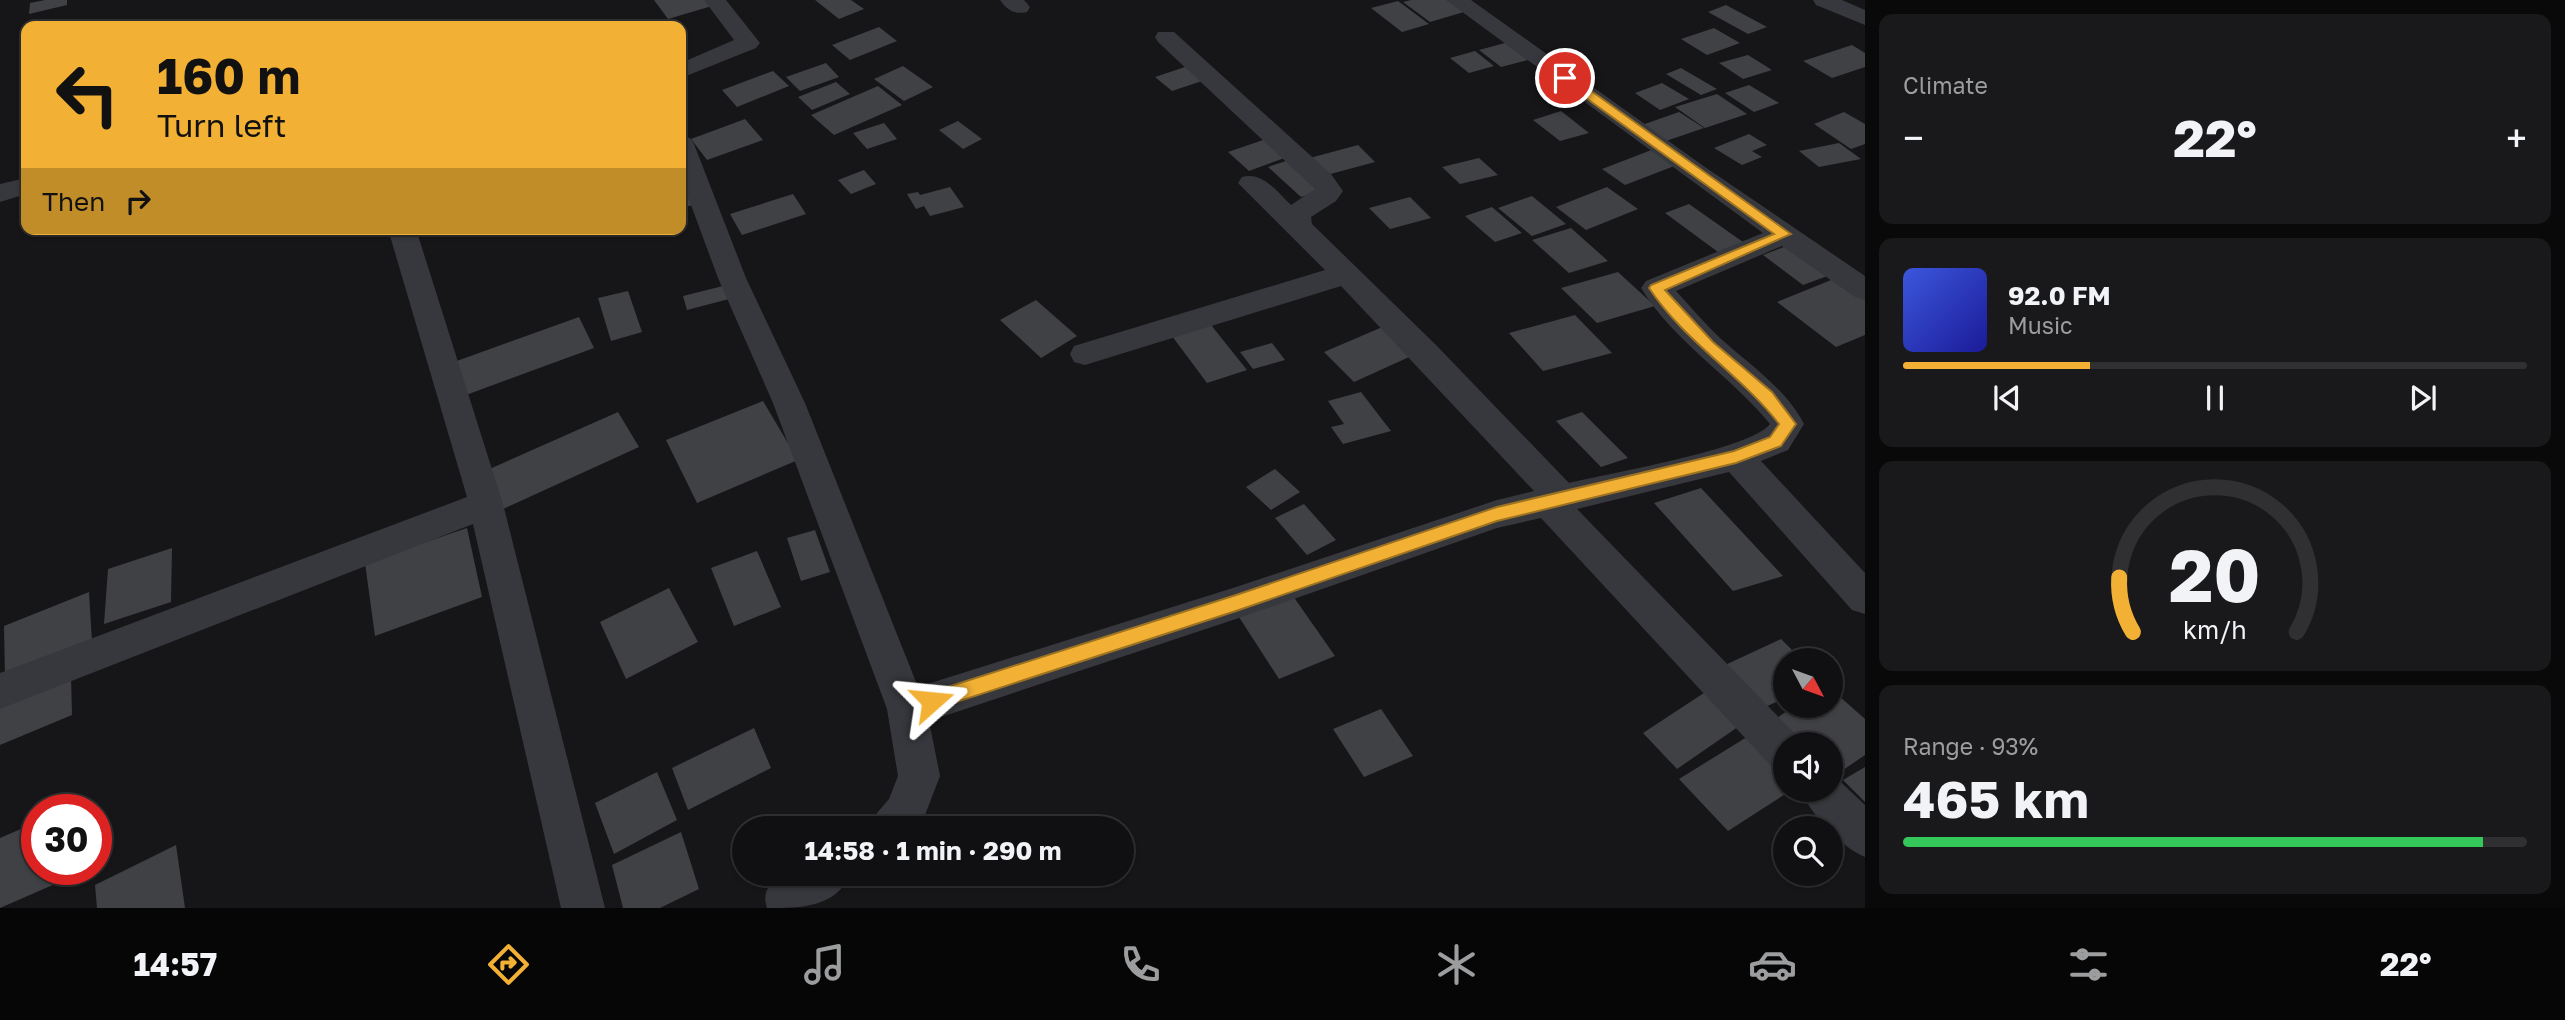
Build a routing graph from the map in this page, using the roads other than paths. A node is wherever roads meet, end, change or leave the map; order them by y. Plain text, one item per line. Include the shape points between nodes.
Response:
1 (715, 0) edge
2 (1457, 0) edge
3 (1824, 0) edge
4 (1865, 18) edge
5 (1166, 37) dead end
6 (686, 69) edge
7 (686, 157) edge
8 (1251, 183) dead end
9 (21, 187) edge
10 (0, 192) edge
11 (1299, 227) junction
12 (1784, 234) junction
13 (404, 235) edge
14 (1346, 274) junction
15 (1865, 290) edge
16 (1084, 354) dead end
17 (1736, 457) junction
18 (1554, 499) junction
19 (486, 504) junction
20 (1865, 598) edge
21 (0, 691) edge
22 (907, 709) junction
23 (1773, 739) edge
24 (1833, 802) edge
25 (902, 816) edge
26 (1865, 836) edge
27 (809, 886) edge
28 (780, 905) edge
29 (583, 908) edge

1 - 6 street via 748,43
2 - 12 street
3 - 4 street
5 - 11 street via 1330,191 1302,209 1297,215
7 - 22 street via 732,278 789,403
8 - 11 street
9 - 10 street
11 - 14 street
12 - 15 street
12 - 17 street via 1656,288 1788,424 1776,441
13 - 19 street
14 - 16 street
14 - 18 street
17 - 18 street
17 - 20 street
18 - 22 street
18 - 23 street
19 - 21 street
19 - 29 street
22 - 25 street via 919,776
24 - 26 street
27 - 28 street

